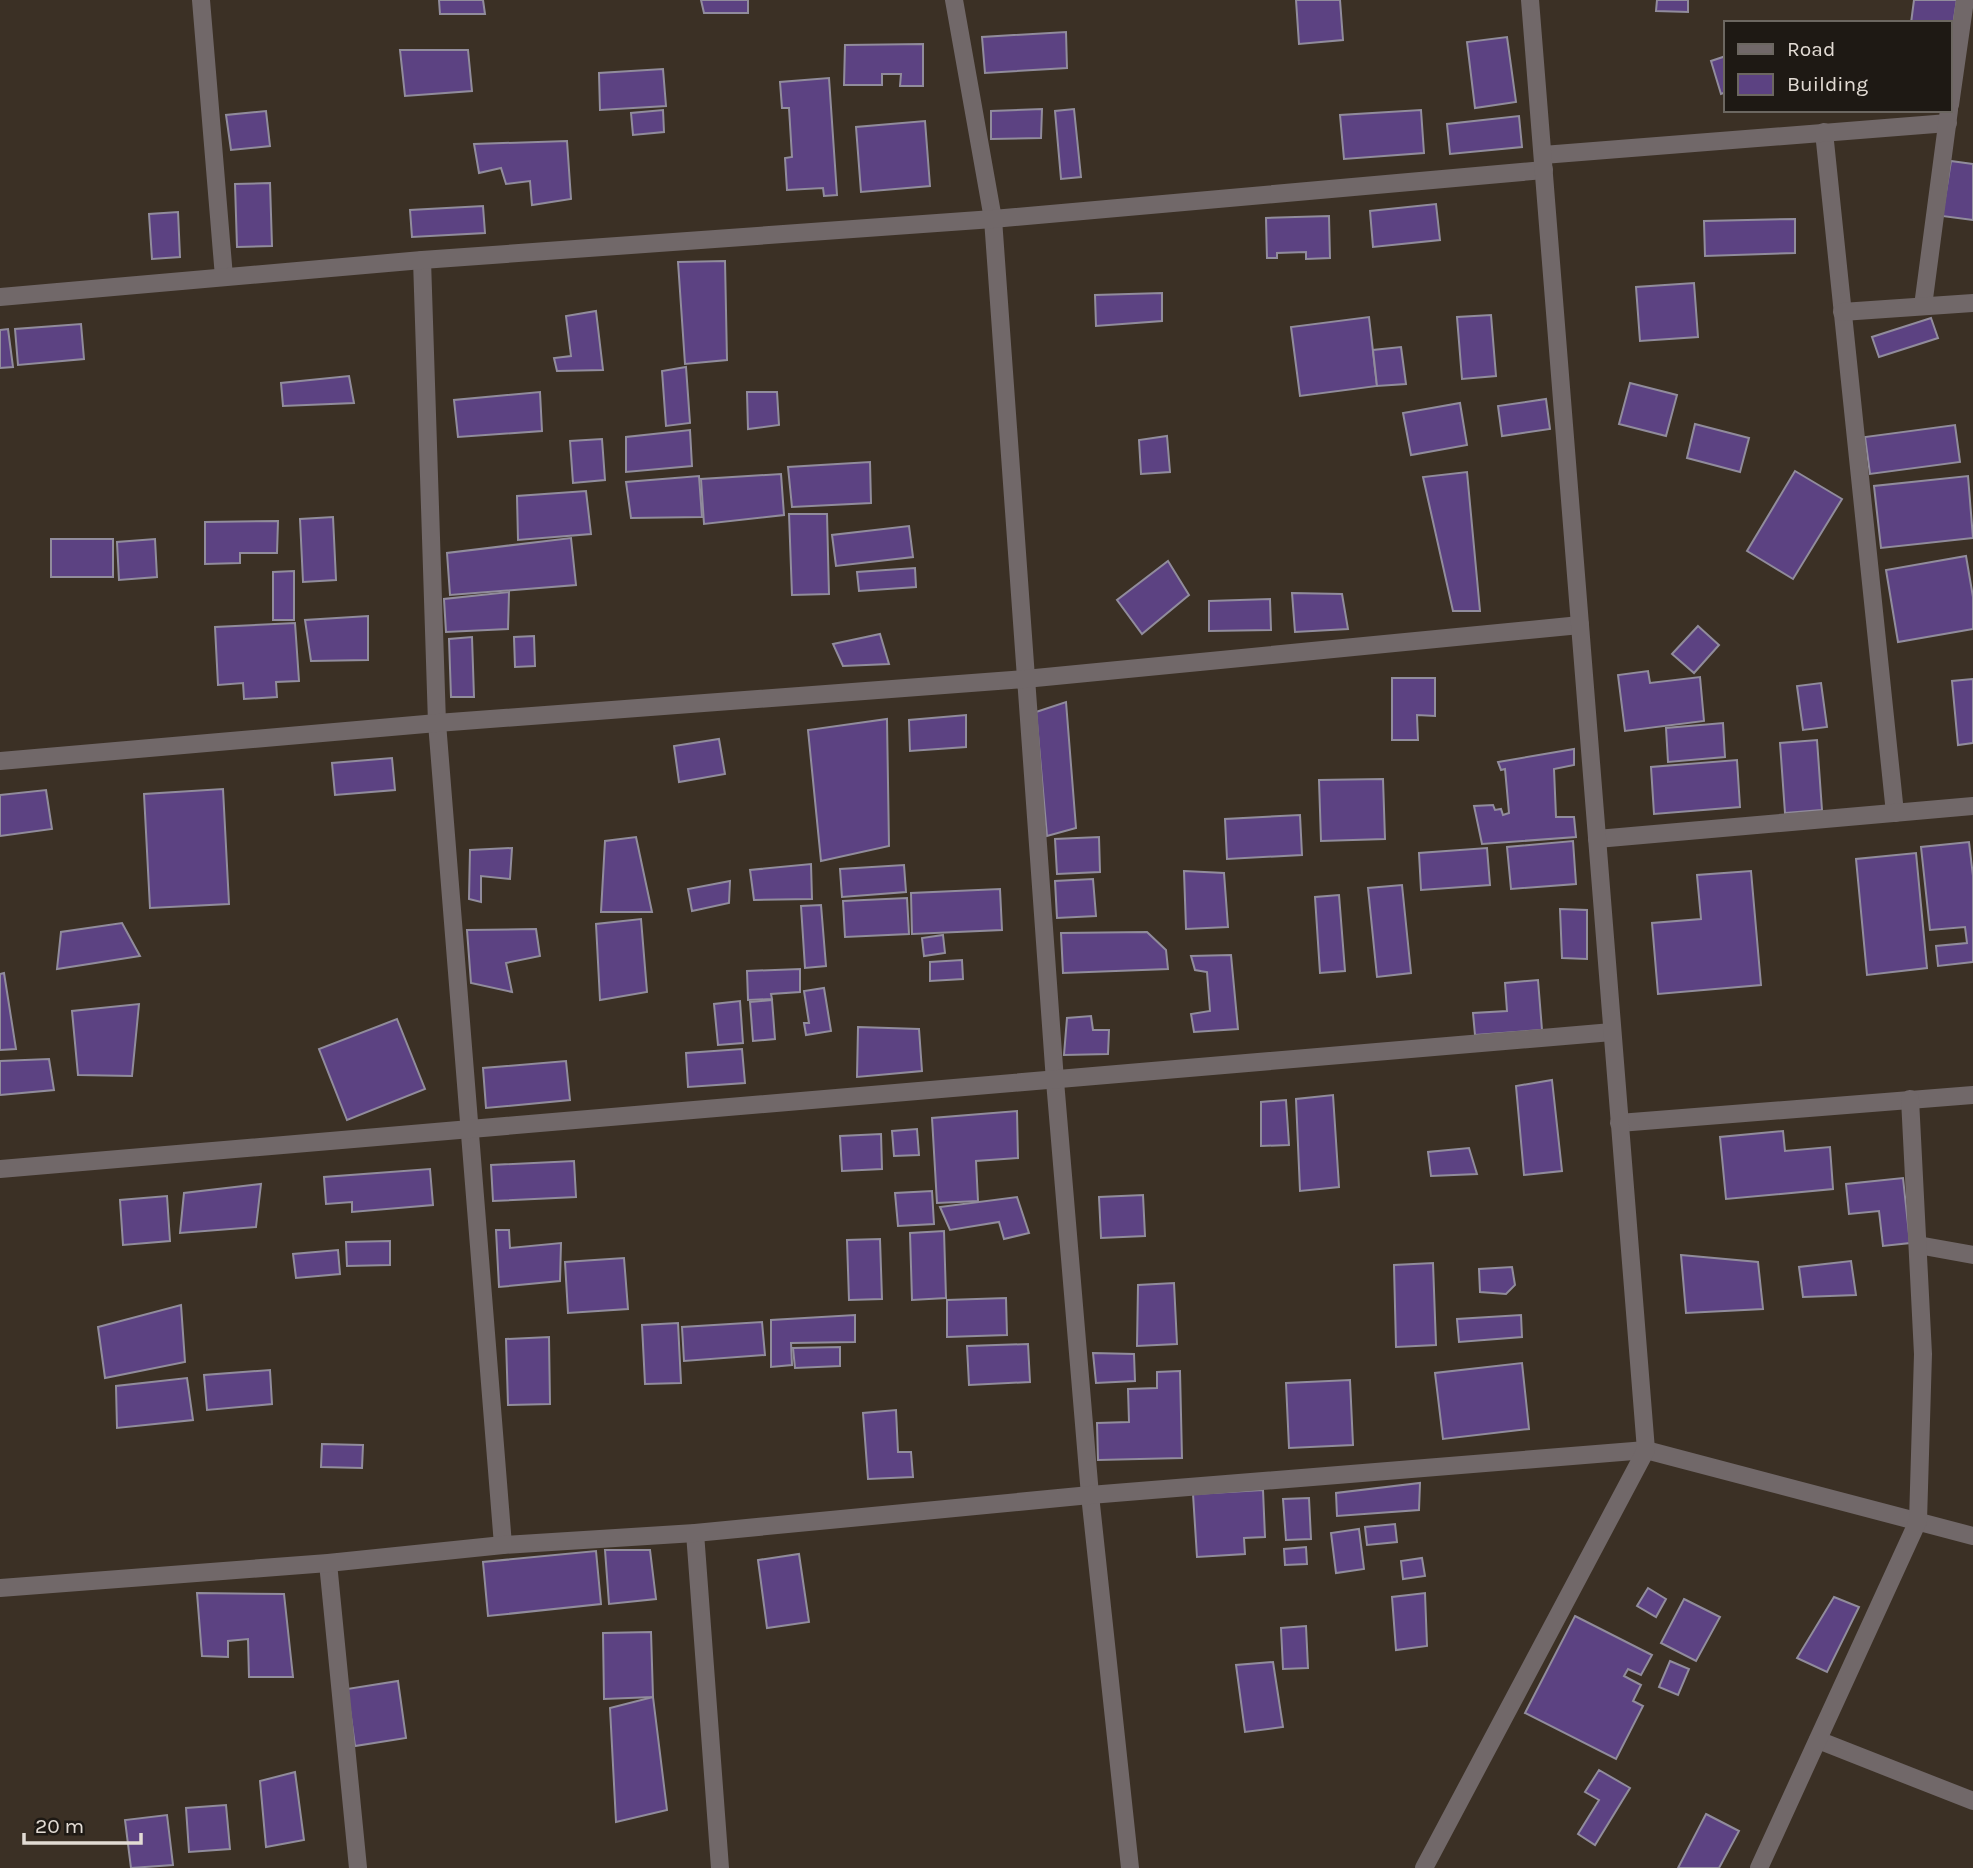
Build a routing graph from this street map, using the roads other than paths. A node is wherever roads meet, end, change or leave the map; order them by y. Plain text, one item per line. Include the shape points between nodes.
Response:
1 (201, 0) edge
2 (954, 0) edge
3 (1530, 0) edge
4 (1965, 0) edge
5 (1952, 90) edge
6 (1949, 117) edge
7 (1824, 132) junction
8 (1543, 162) junction
9 (993, 219) junction
10 (422, 260) junction
11 (224, 278) junction
12 (0, 297) edge
13 (1973, 303) edge
14 (1923, 306) junction
15 (1843, 312) junction
16 (1580, 625) junction
17 (1025, 679) junction
18 (437, 723) junction
19 (0, 761) edge
20 (1973, 806) edge
21 (1895, 813) junction
22 (1597, 839) junction
23 (1612, 1032) junction
24 (1055, 1081) junction
25 (1973, 1095) edge
26 (1910, 1100) junction
27 (1619, 1123) junction
28 (469, 1128) junction
29 (0, 1169) edge
30 (1918, 1245) junction
31 (1973, 1255) edge
32 (1646, 1450) junction
33 (1090, 1495) junction
34 (1918, 1521) junction
35 (695, 1534) junction
36 (1973, 1536) edge
37 (503, 1545) junction
38 (328, 1563) junction
39 (0, 1588) edge
40 (1818, 1740) junction
41 (1973, 1801) edge
42 (358, 1868) edge
43 (720, 1868) edge
44 (1130, 1868) edge
45 (1424, 1868) edge
46 (1759, 1868) edge

1 - 11 street
2 - 9 street
3 - 8 street
4 - 5 street
6 - 7 street
6 - 14 street
7 - 8 street
7 - 15 street
8 - 9 street
8 - 16 street
9 - 10 street
9 - 17 street
10 - 11 street
10 - 18 street
11 - 12 street
13 - 14 street
14 - 15 street
15 - 21 street
16 - 17 street
16 - 22 street
17 - 18 street
17 - 24 street
18 - 19 street
18 - 28 street
20 - 21 street
21 - 22 street
22 - 23 street
23 - 24 street
23 - 27 street
24 - 28 street
24 - 33 street
25 - 26 street
26 - 27 street
26 - 30 street
27 - 32 street
28 - 29 street
28 - 37 street
30 - 31 street
30 - 34 street via 1923,1354
32 - 33 street
32 - 34 street
32 - 45 street
33 - 35 street
33 - 44 street
34 - 36 street
34 - 40 street
35 - 37 street
35 - 43 street
37 - 38 street
38 - 39 street
38 - 42 street
40 - 41 street
40 - 46 street

